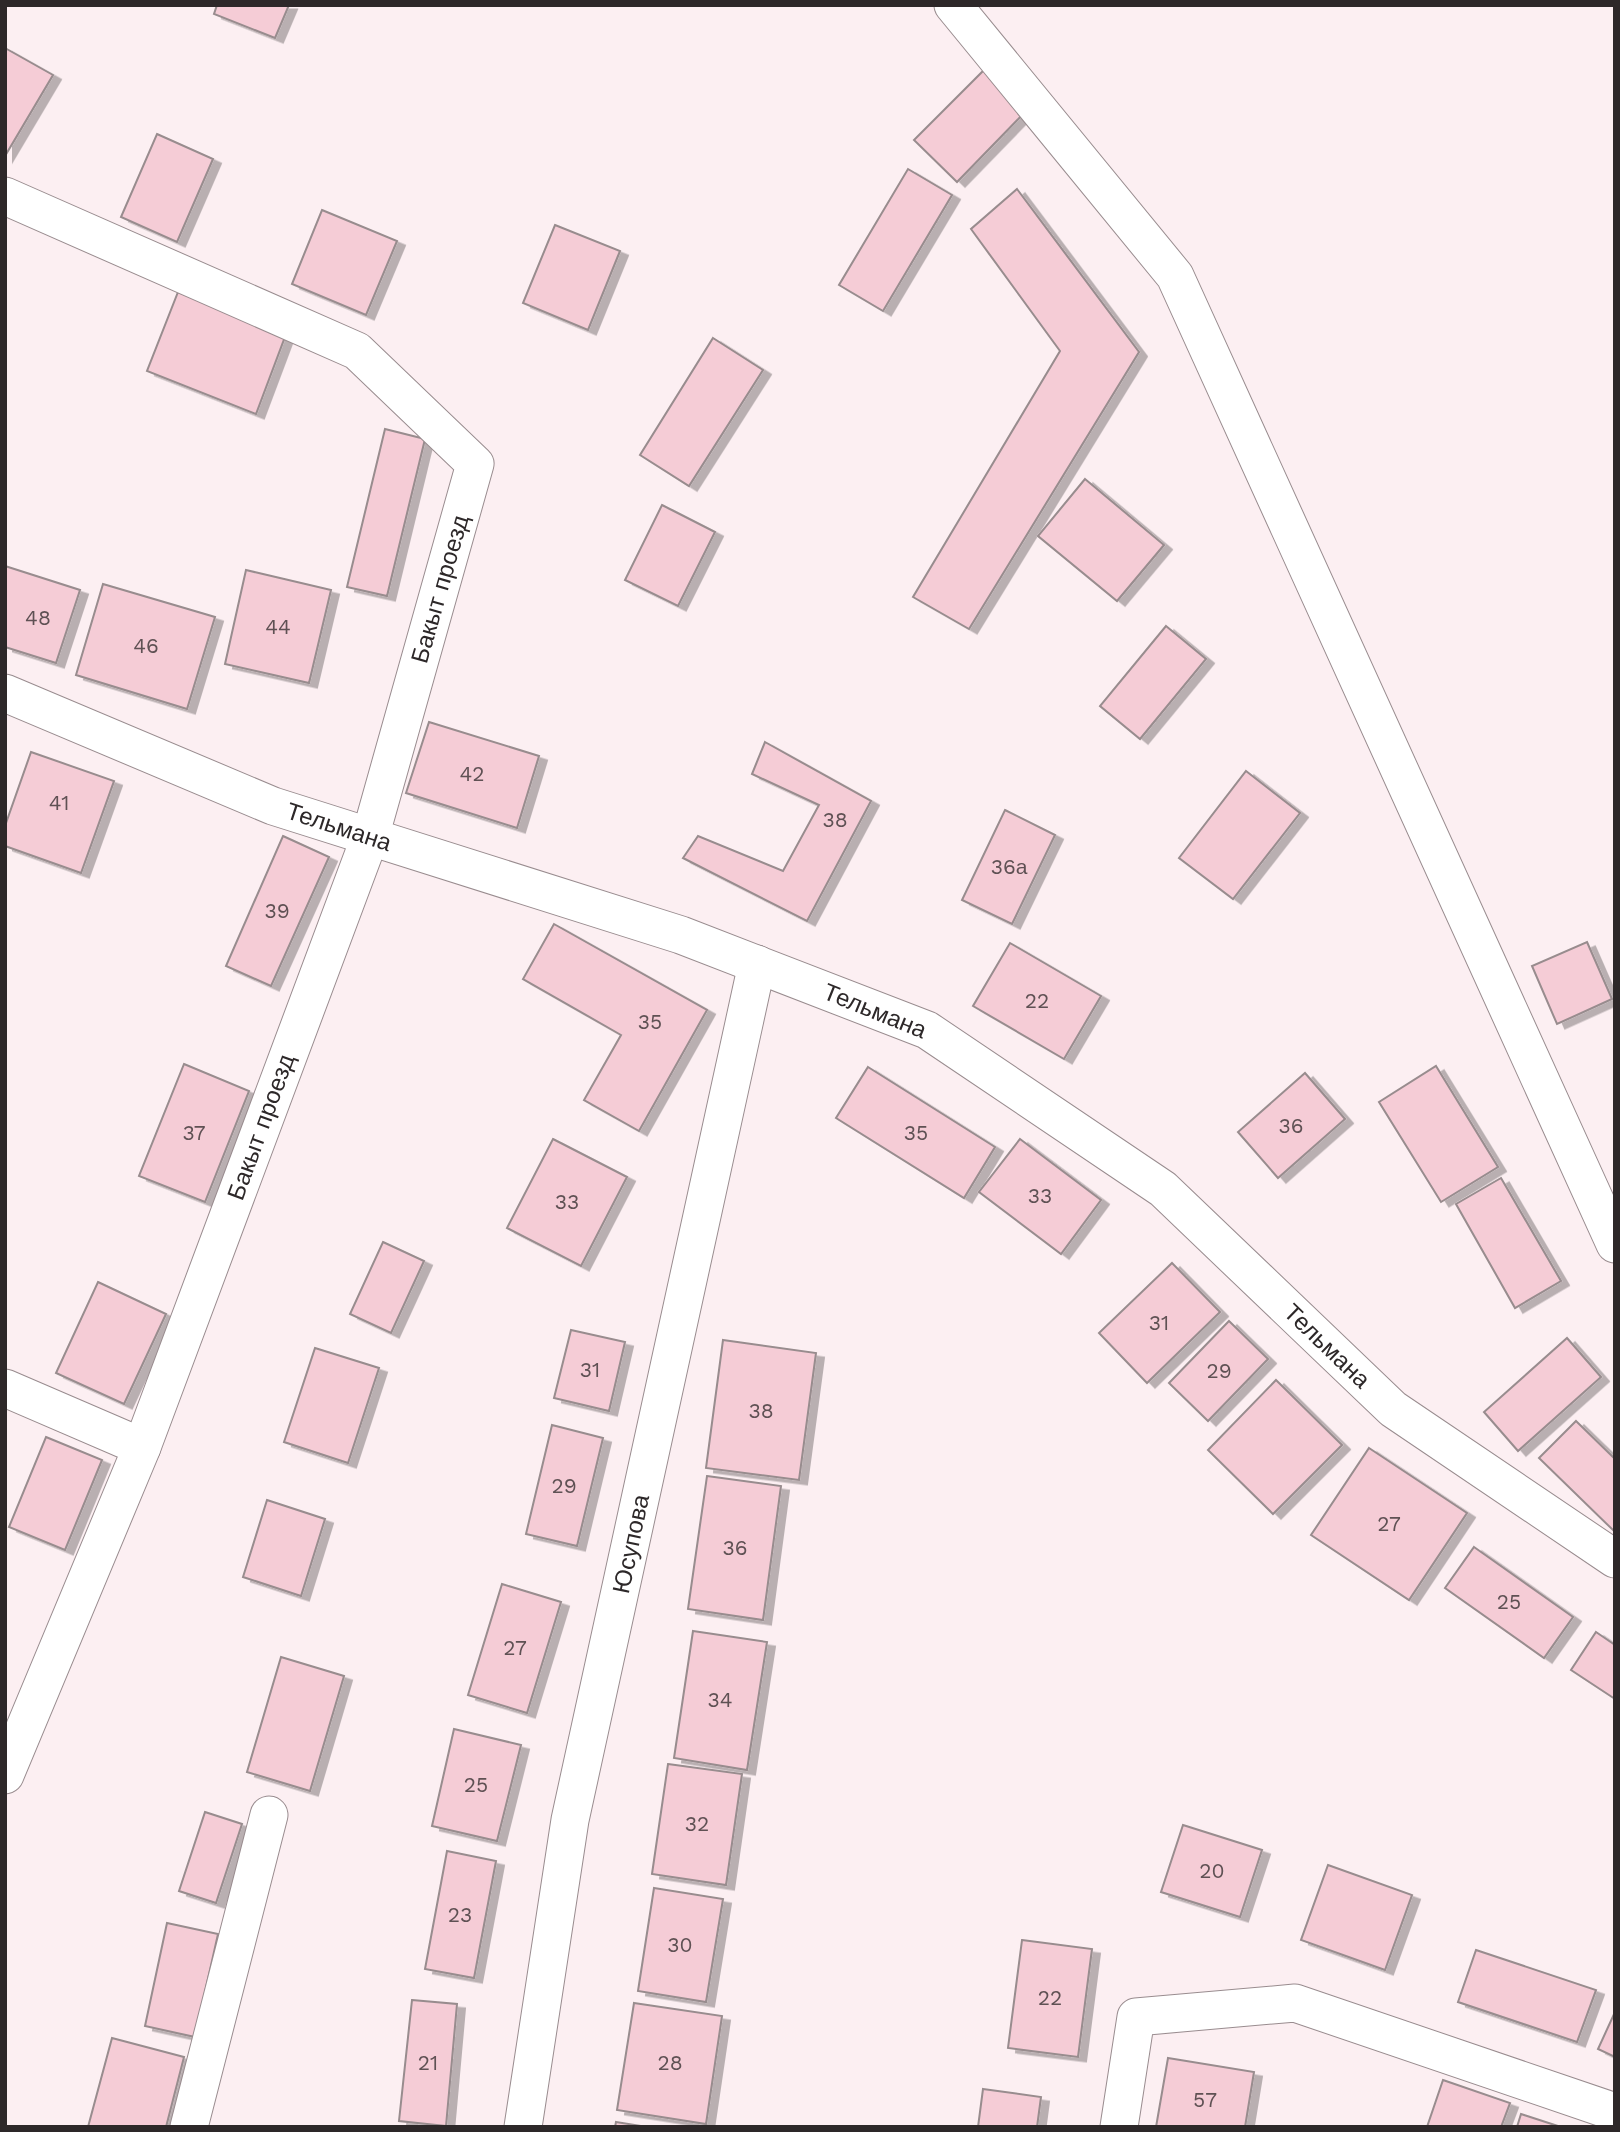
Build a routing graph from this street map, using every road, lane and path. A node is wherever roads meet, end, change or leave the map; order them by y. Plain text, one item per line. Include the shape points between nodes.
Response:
1 (953, 5) edge
2 (5, 195) edge
3 (5, 693) edge
4 (370, 837) junction
5 (757, 964) junction
6 (1615, 1244) edge
7 (5, 1388) edge
8 (142, 1447) junction
9 (1615, 1559) edge
10 (5, 1775) edge
11 (270, 1815) dead end
12 (1615, 2112) edge
13 (189, 2127) edge
14 (523, 2127) edge
15 (1119, 2127) edge

1 - 6 street via 1175,276
2 - 4 street, Бакыт проезд via 357,351 475,464
3 - 4 street, Тельмана via 273,806
4 - 5 street, Тельмана via 681,935
4 - 8 street, Бакыт проезд
5 - 9 street, Тельмана via 927,1030 1163,1189 1393,1409
5 - 14 street, Юсупова via 570,1820
7 - 8 street
8 - 10 street, Бакыт проезд
11 - 13 street
12 - 15 street via 1294,2003 1136,2017

